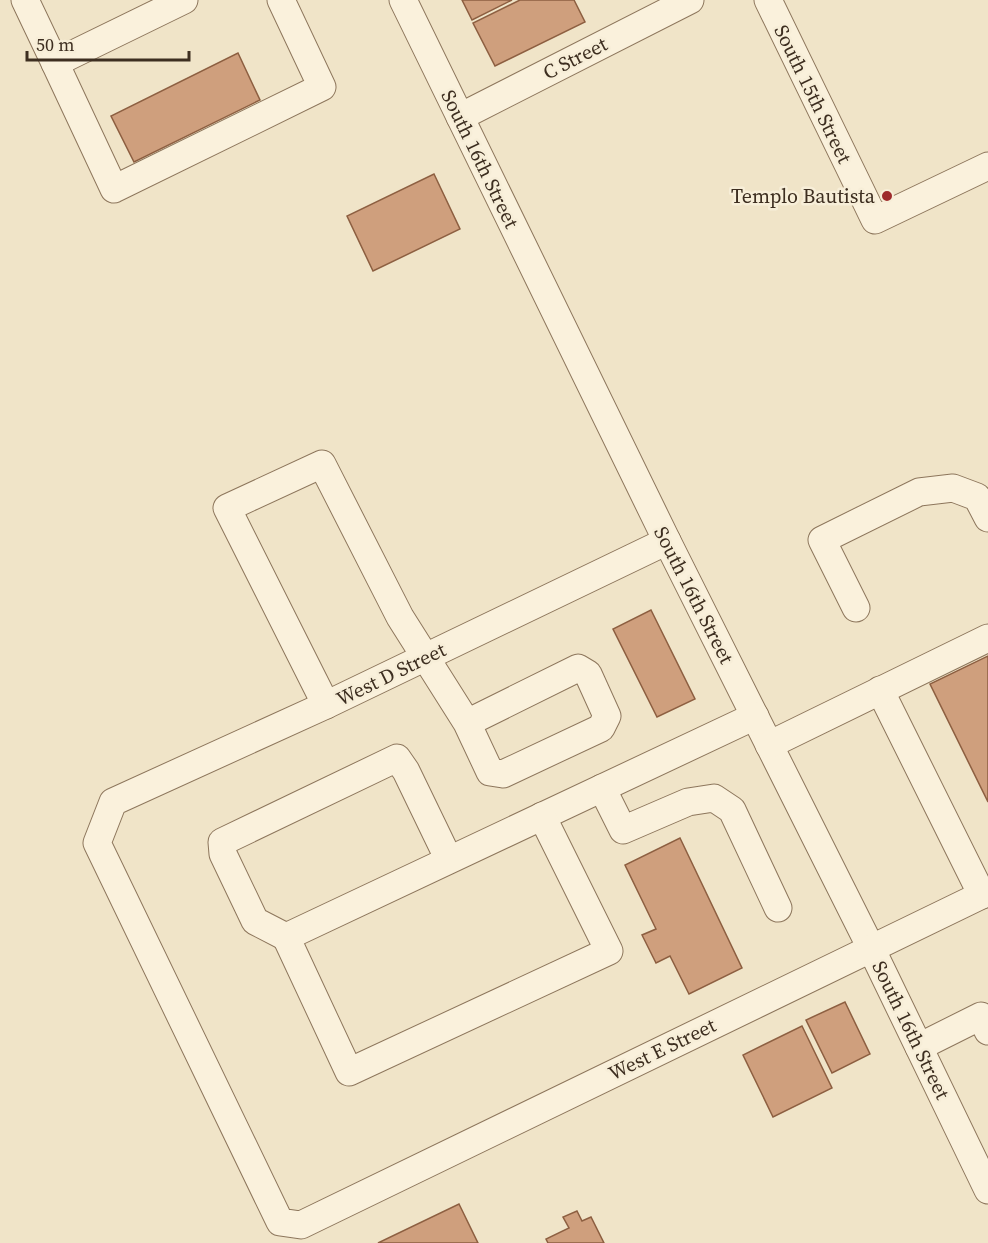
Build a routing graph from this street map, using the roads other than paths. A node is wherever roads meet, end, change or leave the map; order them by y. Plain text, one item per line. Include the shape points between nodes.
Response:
1 (26, 0) edge
2 (184, 0) edge
3 (280, 0) edge
4 (403, 0) edge
5 (690, 0) edge
6 (768, 0) edge
7 (55, 63) junction
8 (460, 117) junction
9 (988, 165) edge
10 (988, 518) edge
11 (667, 541) junction
12 (856, 608) dead end
13 (988, 638) edge
14 (425, 657) junction
15 (880, 690) junction
16 (326, 705) junction
17 (755, 716) junction
18 (467, 723) junction
19 (769, 745) junction
20 (602, 788) junction
21 (112, 802) joint
22 (542, 816) junction
23 (449, 860) junction
24 (985, 894) edge
25 (778, 908) dead end
26 (286, 937) junction
27 (871, 948) junction
28 (988, 1031) edge
29 (919, 1047) junction
30 (988, 1190) edge

1 - 7 street
2 - 7 street
3 - 7 street via 322,87 114,189
4 - 8 street, South 16th Street
5 - 8 street, C Street
6 - 9 street, South 15th Street via 875,220
8 - 11 street, South 16th Street
10 - 12 street via 977,497 953,488 919,492 822,540
11 - 14 street, West D Street
11 - 17 street, South 16th Street
13 - 15 street
14 - 16 street, West D Street
14 - 16 street via 400,617 322,464 227,508
14 - 18 street
15 - 19 street
15 - 24 street
16 - 21 street, West D Street
17 - 19 street, South 16th Street
17 - 20 street
18 - 18 street via 489,772 502,774 601,728 607,716 588,675 578,669
19 - 27 street, South 16th Street
20 - 22 street
20 - 25 street via 623,830 688,802 714,798 732,810
21 - 27 street, West E Street via 97,843 280,1222 301,1225
22 - 23 street
22 - 26 street via 609,951 349,1072
23 - 26 street
23 - 26 street via 397,758 222,842 223,854 255,921
24 - 27 street, West E Street
27 - 29 street, South 16th Street
28 - 29 street via 981,1017
29 - 30 street, South 16th Street

